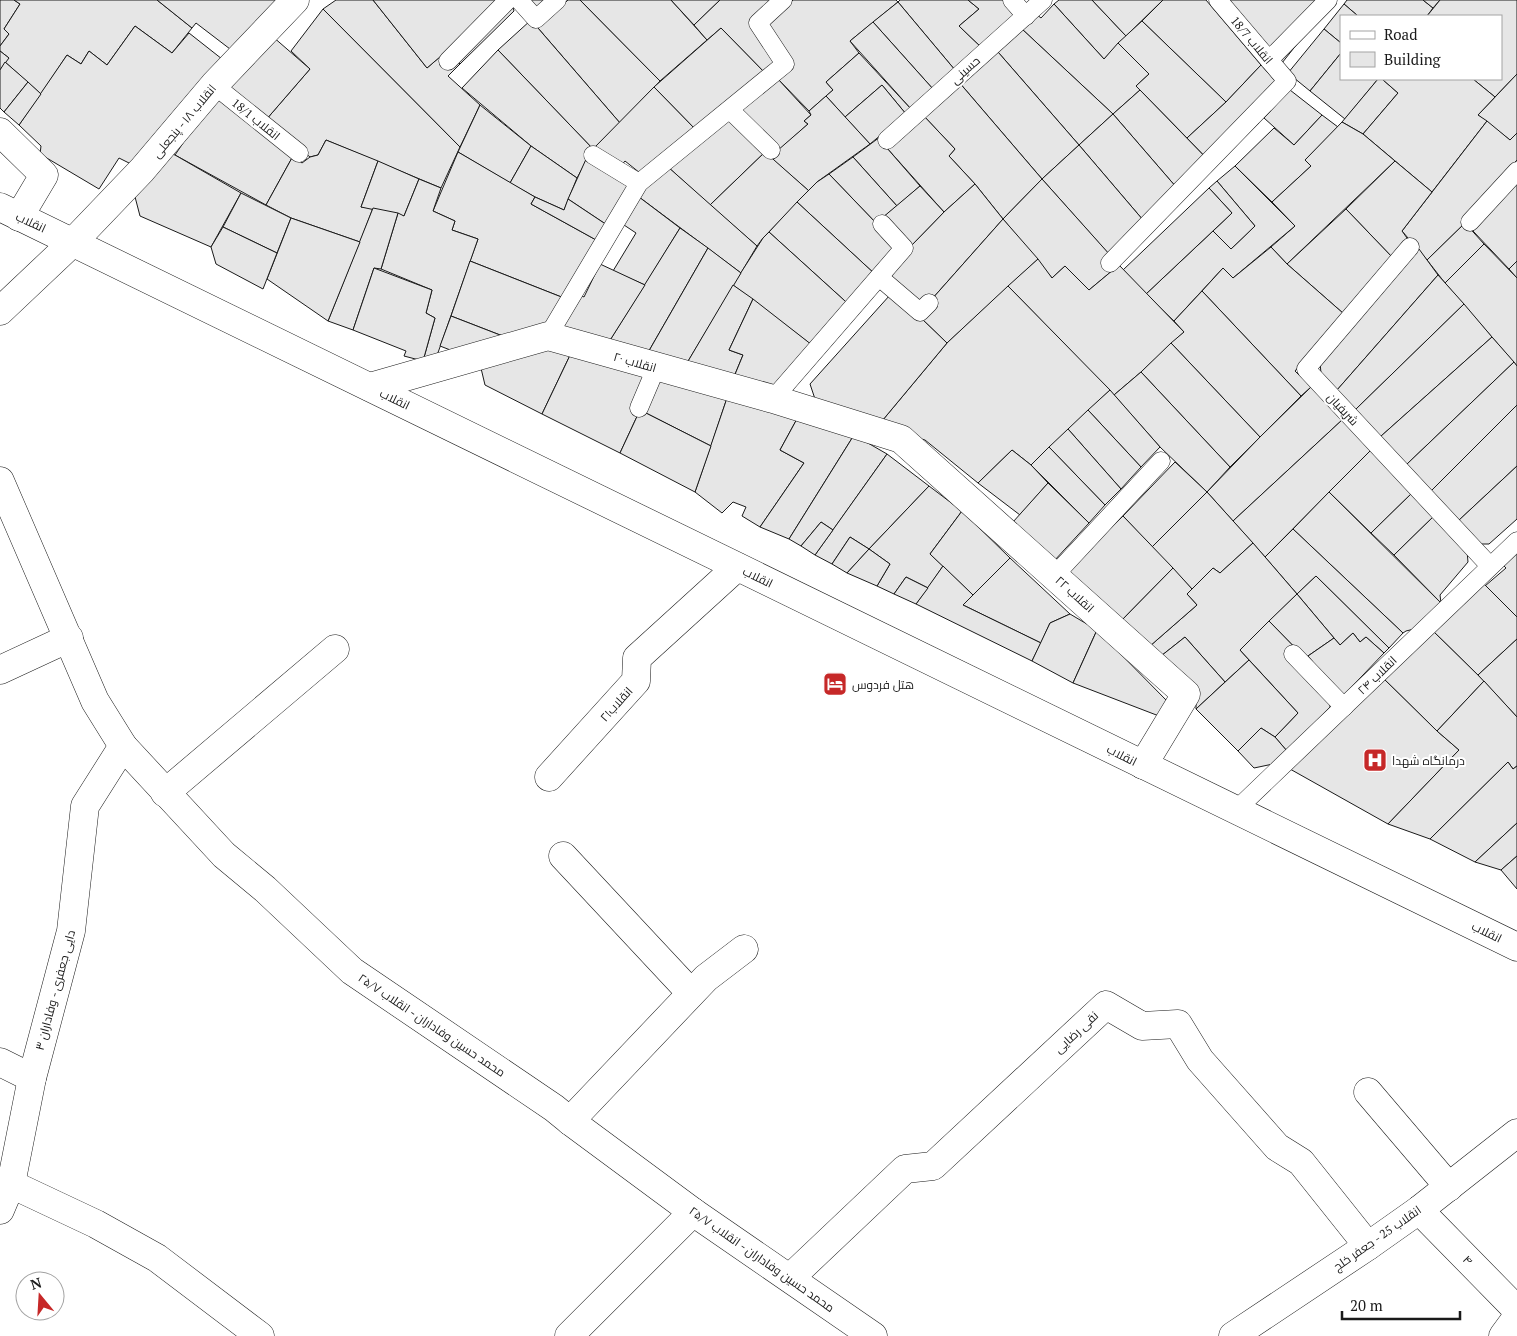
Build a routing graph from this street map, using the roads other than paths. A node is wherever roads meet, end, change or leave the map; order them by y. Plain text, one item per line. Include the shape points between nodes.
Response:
1 (295, 0) edge
2 (508, 0) edge
3 (519, 0) edge
4 (557, 0) edge
5 (783, 0) edge
6 (1012, 0) edge
7 (1043, 0) edge
8 (1218, 0) edge
9 (1328, 0) edge
10 (1026, 16) junction
11 (1269, 60) junction
12 (448, 61) dead end
13 (214, 84) junction
14 (730, 110) junction
15 (0, 132) edge
16 (887, 140) dead end
17 (771, 150) dead end
18 (299, 153) dead end
19 (593, 155) dead end
20 (1517, 171) edge
21 (639, 183) junction
22 (10, 212) edge
23 (1470, 222) dead end
24 (882, 224) dead end
25 (73, 242) junction
26 (1410, 247) dead end
27 (1110, 263) dead end
28 (878, 276) junction
29 (930, 303) dead end
30 (0, 311) edge
31 (548, 336) junction
32 (656, 368) junction
33 (370, 387) junction
34 (773, 400) junction
35 (639, 408) dead end
36 (901, 439) joint
37 (1161, 461) dead end
38 (0, 481) edge
39 (1517, 541) edge
40 (1490, 566) junction
41 (738, 567) junction
42 (1054, 576) junction
43 (69, 638) junction
44 (335, 649) dead end
45 (1293, 654) dead end
46 (0, 670) edge
47 (1344, 707) junction
48 (123, 746) junction
49 (1143, 765) junction
50 (549, 777) dead end
51 (165, 793) junction
52 (1236, 810) junction
53 (563, 856) dead end
54 (1517, 947) edge
55 (744, 949) dead end
56 (691, 993) junction
57 (0, 1062) edge
58 (32, 1078) junction
59 (1368, 1092) dead end
60 (570, 1122) junction
61 (1517, 1134) edge
62 (11, 1184) junction
63 (1449, 1187) junction
64 (0, 1210) edge
65 (1419, 1210) junction
66 (693, 1212) junction
67 (1368, 1246) junction
68 (790, 1278) junction
69 (1517, 1310) edge
70 (1517, 1317) edge
71 (260, 1336) edge
72 (569, 1336) edge
73 (873, 1336) edge
74 (1233, 1336) edge
75 (1503, 1336) edge

1 - 13 street, انقلاب ۱۸ - پنجعلی
2 - 12 lane
3 - 4 lane via 536,19
5 - 14 lane via 758,23 785,64
6 - 10 lane
7 - 10 lane, حسینی
8 - 11 lane, انقلاب 18/7
9 - 11 lane
10 - 16 lane, حسینی
11 - 27 lane, انقلاب 18/7 via 1286,81
13 - 18 lane, انقلاب 18/1
13 - 25 street, انقلاب ۱۸ - پنجعلی via 142,170
14 - 17 lane
14 - 21 lane
15 - 22 street via 44,175
19 - 21 lane
20 - 23 lane
21 - 31 lane
22 - 25 street, انقلاب
24 - 28 lane via 904,248
25 - 30 street, انقلاب ۱۸ - پنجعلی
25 - 33 street, انقلاب
26 - 40 lane, شریفیان via 1306,369
28 - 29 lane via 920,312
28 - 34 lane
31 - 32 street, انقلاب ۲۰
31 - 33 street
32 - 34 street, انقلاب ۲۰
32 - 35 lane
33 - 41 street, انقلاب
34 - 36 street, انقلاب ۲۰
36 - 42 street, انقلاب ۲۲
37 - 42 lane
38 - 43 street, محمد حسین وفاداران - انقلاب ۲۵/۷
39 - 40 lane, انقلاب ۲۴
40 - 47 lane, انقلاب ۲۴
41 - 49 street, انقلاب
41 - 50 street, انقلاب۲۱ via 636,658 636,681
42 - 49 street, انقلاب ۲۲ via 1186,694
43 - 46 street
43 - 48 street, محمد حسین وفاداران - انقلاب ۲۵/۷ via 95,701
44 - 51 street
45 - 47 lane
47 - 52 lane, انقلاب ۲۴
48 - 51 street, محمد حسین وفاداران - انقلاب ۲۵/۷
48 - 58 street, دایی جعفری - وفاداران ۳ via 85,806 71,931
49 - 52 street, انقلاب
51 - 60 street, محمد حسین وفاداران - انقلاب ۲۵/۷ via 224,855 352,971
52 - 54 street, انقلاب
53 - 56 street
55 - 56 street
56 - 60 street
57 - 58 street
58 - 62 street, دایی جعفری - وفاداران ۳
59 - 63 street
60 - 66 street, محمد حسین وفاداران - انقلاب ۲۵/۷
61 - 63 street, انقلاب 25 - جعفر خلج
62 - 64 street, دایی جعفری - وفاداران ۳
62 - 71 street via 96,1224 157,1258
63 - 65 street, انقلاب 25 - جعفر خلج
65 - 67 street, انقلاب 25 - جعفر خلج
65 - 69 street, ۴
66 - 68 street, محمد حسین وفاداران - انقلاب ۲۵/۷
66 - 72 street
67 - 68 street, نقی رضایی via 1301,1162 1277,1147 1200,1060 1178,1024 1142,1026 1106,1005 933,1166 905,1169
67 - 74 street, انقلاب 25 - جعفر خلج
68 - 73 street, محمد حسین وفاداران - انقلاب ۲۵/۷
70 - 75 street

